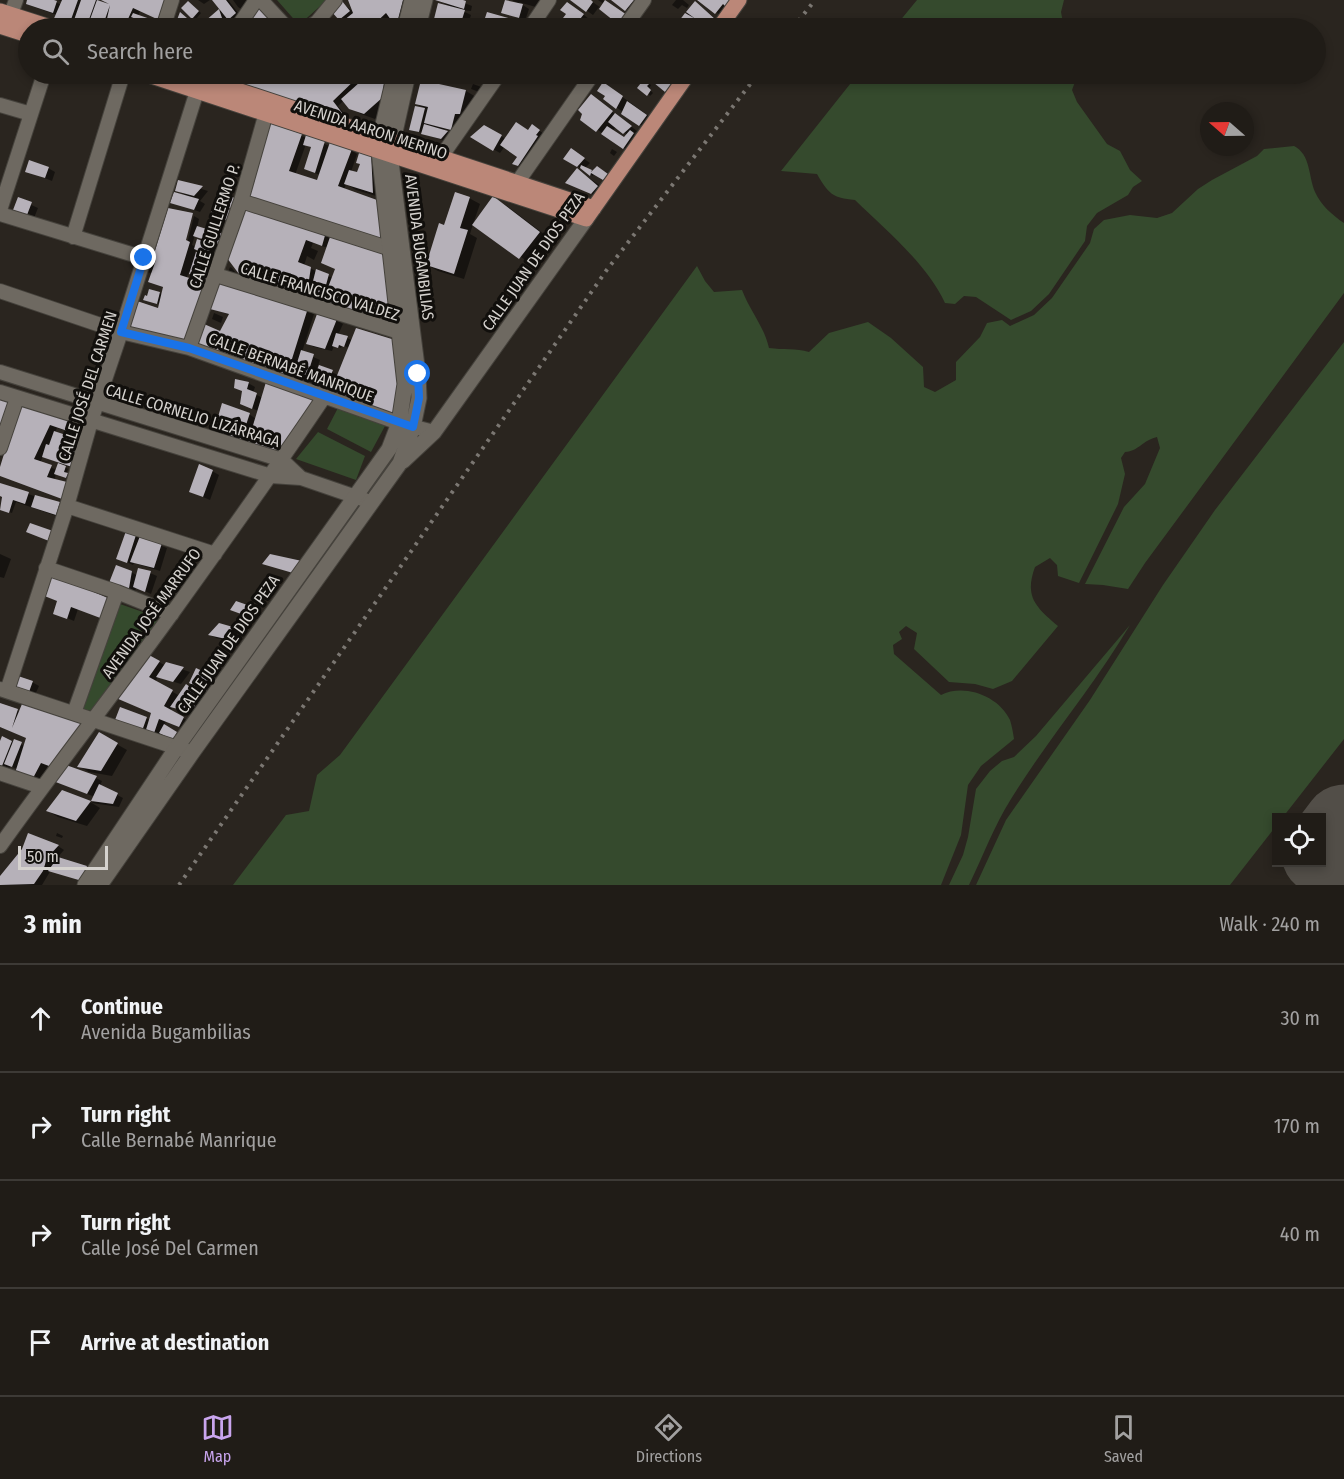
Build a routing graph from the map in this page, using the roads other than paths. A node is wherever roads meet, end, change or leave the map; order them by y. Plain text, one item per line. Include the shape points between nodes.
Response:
1 (172, 0) edge
2 (259, 0) edge
3 (335, 0) edge
4 (412, 0) edge
5 (425, 0) edge
6 (549, 0) edge
7 (644, 0) edge
8 (739, 0) edge
9 (7, 13) edge
10 (22, 18) edge
11 (166, 18) edge
12 (245, 18) edge
13 (277, 18) edge
14 (322, 18) edge
15 (408, 18) edge
16 (420, 18) edge
17 (537, 18) edge
18 (631, 18) edge
19 (726, 18) edge
20 (18, 25) edge
21 (41, 84) edge
22 (120, 84) edge
23 (197, 84) edge
24 (209, 84) edge
25 (213, 84) edge
26 (394, 84) edge
27 (405, 84) edge
28 (492, 84) edge
29 (586, 84) edge
30 (681, 84) edge
31 (0, 105) edge
32 (266, 113) junction
33 (31, 114) junction
34 (385, 146) junction
35 (441, 157) junction
36 (3, 187) edge
37 (513, 188) junction
38 (241, 201) junction
39 (0, 212) edge
40 (590, 213) junction
41 (73, 237) junction
42 (391, 249) junction
43 (144, 258) junction
44 (216, 275) junction
45 (0, 291) edge
46 (121, 332) junction
47 (407, 335) junction
48 (189, 348) junction
49 (0, 372) edge
50 (0, 392) edge
51 (324, 397) junction
52 (17, 398) junction
53 (97, 403) junction
54 (91, 421) junction
55 (406, 425) junction
56 (434, 432) junction
57 (0, 448) edge
58 (282, 460) junction
59 (400, 463) junction
60 (271, 477) junction
61 (301, 478) junction
62 (355, 496) junction
63 (372, 502) junction
64 (67, 506) junction
65 (214, 554) junction
66 (46, 568) junction
67 (117, 592) junction
68 (172, 614) junction
69 (3, 690) edge
70 (74, 713) junction
71 (92, 719) junction
72 (184, 750) junction
73 (0, 773) edge
74 (42, 787) junction
75 (0, 846) edge
76 (84, 885) edge
77 (100, 885) edge

1 - 11 street
2 - 12 street
2 - 13 street
3 - 14 street
4 - 15 main road
5 - 16 main road
6 - 17 street
7 - 18 street
8 - 19 main road
9 - 10 main road
9 - 20 main road
21 - 33 street
22 - 41 street
23 - 43 street, CALLE JOSÉ DEL CARMEN
24 - 32 main road, AVENIDA AARON MERINO
25 - 34 main road, AVENIDA AARON MERINO
26 - 34 main road, AVENIDA BUGAMBILIAS
27 - 34 main road, AVENIDA BUGAMBILIAS
28 - 35 street
29 - 37 street
30 - 40 main road, CALLE JUAN DE DIOS PEZA
31 - 33 street
32 - 34 main road, AVENIDA AARON MERINO
32 - 38 street, CALLE GUILLERMO P.
33 - 36 street
34 - 35 main road, AVENIDA AARON MERINO
34 - 37 main road, AVENIDA AARON MERINO
34 - 42 main road, AVENIDA BUGAMBILIAS
34 - 47 main road, AVENIDA BUGAMBILIAS
35 - 37 main road, AVENIDA AARON MERINO
36 - 39 street
37 - 40 main road, AVENIDA AARON MERINO
38 - 42 street
38 - 44 street, CALLE GUILLERMO P.
39 - 41 street
40 - 56 main road, CALLE JUAN DE DIOS PEZA
41 - 43 street
42 - 47 main road, AVENIDA BUGAMBILIAS
43 - 46 street, CALLE JOSÉ DEL CARMEN
44 - 47 street, CALLE FRANCISCO VALDEZ
44 - 48 street, CALLE GUILLERMO P.
45 - 46 street, CALLE BERNABÉ MANRIQUE
46 - 48 street, CALLE BERNABÉ MANRIQUE
46 - 53 street, CALLE JOSÉ DEL CARMEN
47 - 55 main road, AVENIDA BUGAMBILIAS
48 - 51 street, CALLE BERNABÉ MANRIQUE
49 - 53 street, CALLE CORNELIO LIZÁRRAGA
50 - 52 street, CALLE CORNELIO LIZÁRRAGA
51 - 55 street, CALLE BERNABÉ MANRIQUE
51 - 58 street, AVENIDA JOSÉ MARRUFO
52 - 54 street, CALLE CORNELIO LIZÁRRAGA
52 - 57 street
53 - 54 street, CALLE JOSÉ DEL CARMEN
53 - 58 street, CALLE CORNELIO LIZÁRRAGA
54 - 60 street, CALLE CORNELIO LIZÁRRAGA
54 - 64 street, CALLE JOSÉ DEL CARMEN
55 - 56 street, CALLE BERNABÉ MANRIQUE
55 - 59 main road, CALLE JUAN DE DIOS PEZA
55 - 62 main road, CALLE JUAN DE DIOS PEZA
56 - 59 main road, CALLE JUAN DE DIOS PEZA
58 - 60 street, AVENIDA JOSÉ MARRUFO
58 - 61 street, CALLE CORNELIO LIZÁRRAGA
59 - 63 main road, CALLE JUAN DE DIOS PEZA
60 - 61 street, CALLE CORNELIO LIZÁRRAGA
60 - 65 street, AVENIDA JOSÉ MARRUFO
61 - 62 street, CALLE CORNELIO LIZÁRRAGA
62 - 63 street, CALLE CORNELIO LIZÁRRAGA
62 - 72 main road, CALLE JUAN DE DIOS PEZA
63 - 72 main road, CALLE JUAN DE DIOS PEZA
64 - 65 street
64 - 66 street, CALLE JOSÉ DEL CARMEN
65 - 68 street, AVENIDA JOSÉ MARRUFO
66 - 67 street
66 - 69 street, CALLE JOSÉ DEL CARMEN
67 - 68 street
67 - 70 street
68 - 71 street, AVENIDA JOSÉ MARRUFO
69 - 70 street
70 - 71 street
71 - 72 street
71 - 74 street, AVENIDA JOSÉ MARRUFO
72 - 76 main road, CALLE JUAN DE DIOS PEZA
72 - 77 main road, CALLE JUAN DE DIOS PEZA
73 - 74 street
74 - 75 street, AVENIDA JOSÉ MARRUFO

